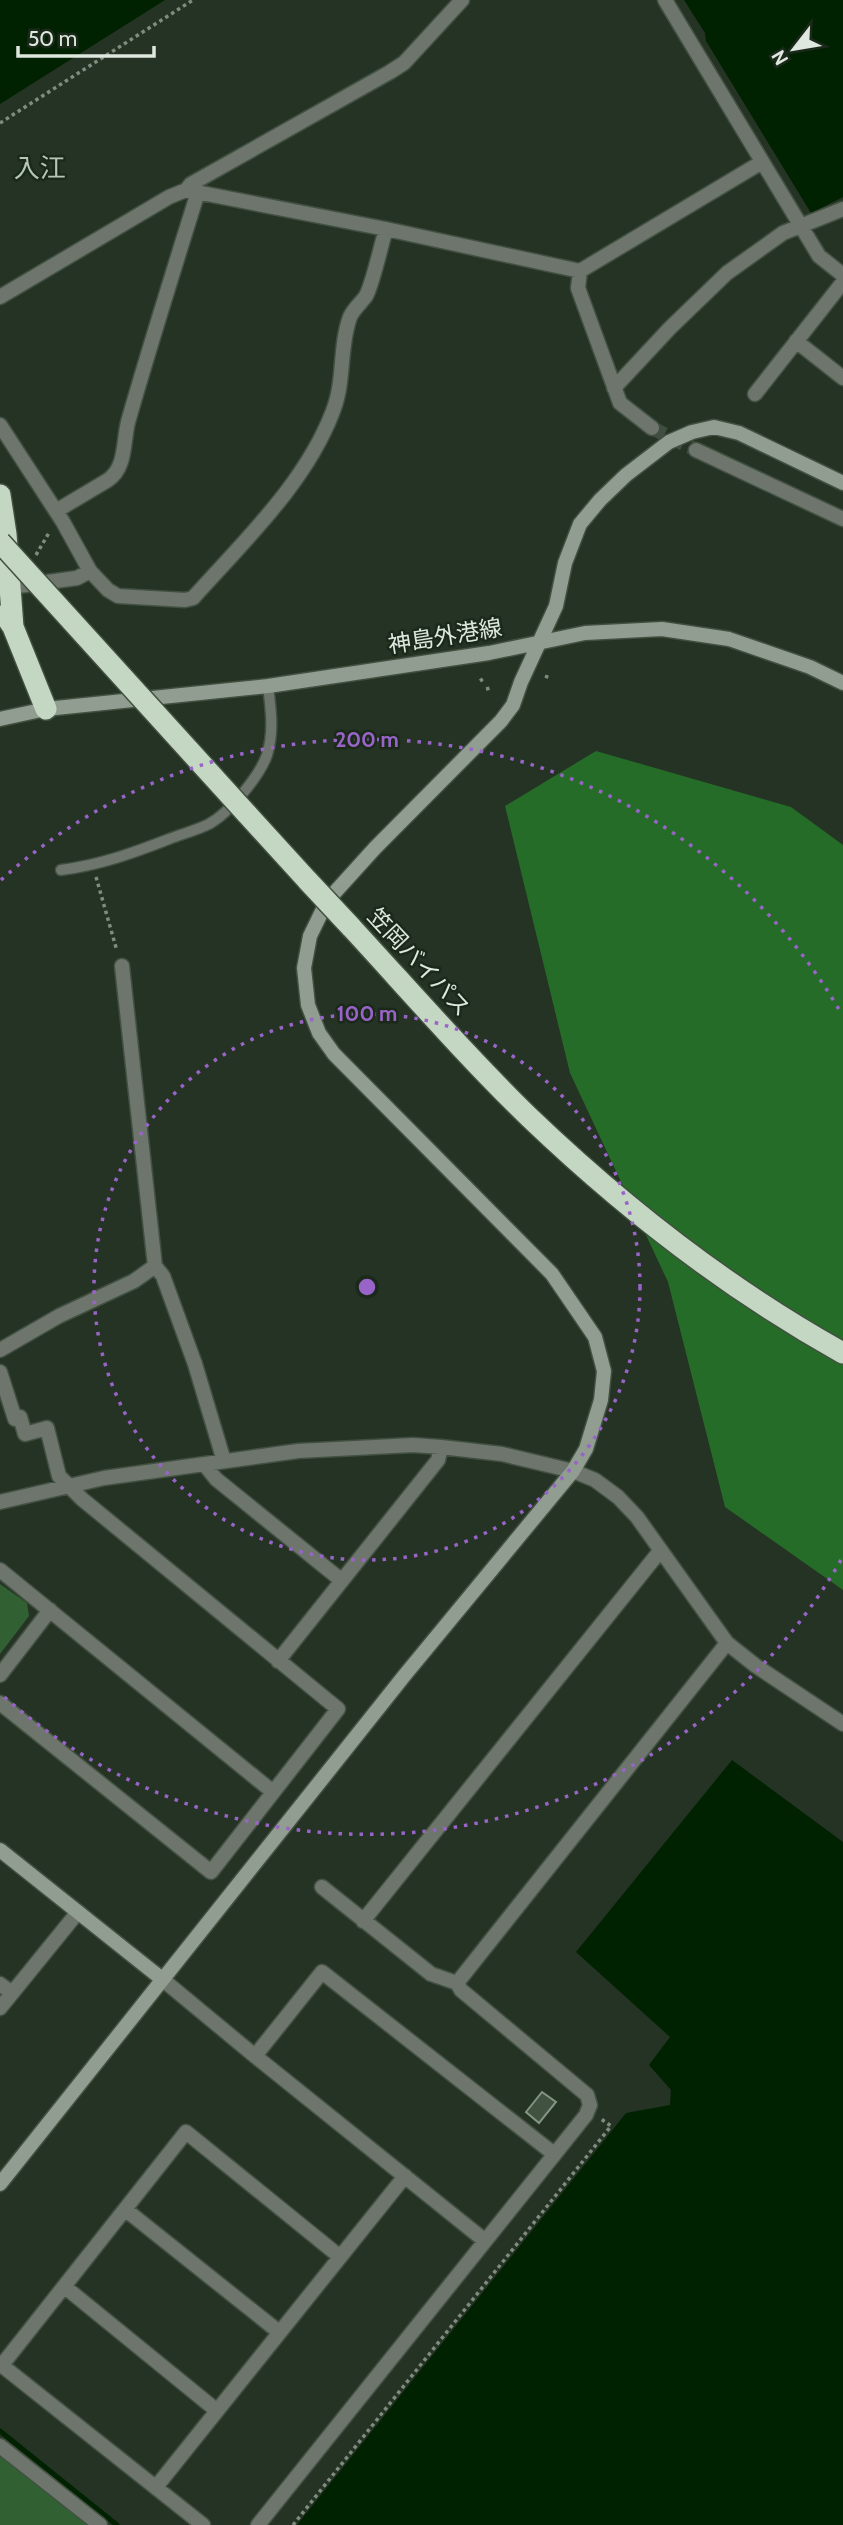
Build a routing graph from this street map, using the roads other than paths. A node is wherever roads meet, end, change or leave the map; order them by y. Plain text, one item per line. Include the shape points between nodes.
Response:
1 (462, 0) edge
2 (665, 0) edge
3 (762, 162) junction
4 (192, 191) junction
5 (843, 209) edge
6 (801, 227) junction
7 (386, 229) junction
8 (580, 271) junction
9 (843, 275) edge
10 (843, 282) edge
11 (0, 297) edge
12 (796, 341) junction
13 (843, 378) edge
14 (614, 388) junction
15 (755, 394) dead end
16 (0, 425) edge
17 (652, 428) tunnel mouth
18 (696, 450) tunnel mouth
19 (843, 483) edge
20 (0, 495) edge
21 (59, 517) junction
22 (843, 519) edge
23 (0, 542) edge
24 (90, 571) junction
25 (11, 587) junction
26 (0, 607) edge
27 (13, 627) junction
28 (538, 644) junction
29 (843, 682) edge
30 (268, 686) junction
31 (46, 709) junction
32 (0, 719) edge
33 (61, 870) dead end
34 (122, 966) road end
35 (155, 1266) junction
36 (0, 1350) edge
37 (843, 1353) edge
38 (0, 1372) edge
39 (441, 1447) junction
40 (224, 1461) junction
41 (204, 1464) junction
42 (573, 1471) junction
43 (69, 1486) junction
44 (0, 1502) edge
45 (660, 1551) junction
46 (0, 1570) edge
47 (341, 1580) junction
48 (50, 1610) junction
49 (727, 1643) junction
50 (278, 1661) junction
51 (0, 1675) edge
52 (0, 1703) edge
53 (843, 1724) edge
54 (274, 1792) junction
55 (0, 1850) edge
56 (322, 1887) dead end
57 (78, 1912) junction
58 (363, 1921) junction
59 (162, 1979) junction
60 (457, 1983) junction
61 (0, 1984) edge
62 (12, 1993) junction
63 (0, 2008) edge
64 (255, 2056) junction
65 (554, 2154) junction
66 (405, 2176) junction
67 (0, 2184) edge
68 (126, 2210) junction
69 (484, 2240) junction
70 (339, 2256) junction
71 (65, 2287) junction
72 (279, 2332) junction
73 (1, 2365) edge
74 (216, 2410) junction
75 (0, 2446) edge
76 (156, 2487) junction
77 (100, 2525) edge
78 (203, 2525) edge
79 (258, 2525) edge

1 - 4 street via 404,63 191,184
2 - 3 street
3 - 6 street
3 - 8 street
4 - 7 street
4 - 11 street via 169,197
4 - 21 street via 124,439 121,468
5 - 6 street
6 - 9 street via 819,257
6 - 14 street via 783,233 718,281
7 - 8 street
7 - 24 street via 366,296 351,316 333,411 279,502 193,598 118,596
8 - 14 street via 578,288
10 - 12 street
12 - 13 street
12 - 15 street
14 - 17 street via 620,404
16 - 21 street
18 - 22 street
19 - 28 street via 739,433 714,426 669,442 626,475 580,524 565,562 556,606
20 - 25 highway
21 - 24 street
23 - 37 highway, 笠岡バイパス, bridge via 527,1115 666,1237
24 - 25 street via 76,578
25 - 27 highway
26 - 27 highway
27 - 31 highway
28 - 29 street, 神島外港線 via 585,633 662,629 729,639
28 - 30 street, 神島外港線
28 - 42 street via 513,705 501,721 327,901 310,936 303,968 308,1005 334,1054 552,1274 595,1337 604,1371 601,1400 586,1450
30 - 31 street, 神島外港線
30 - 33 lane via 273,723 266,756 228,809 209,824 119,858
31 - 32 street, 神島外港線
34 - 35 street
35 - 36 street
35 - 40 street via 163,1276 195,1364
38 - 43 street via 15,1419 20,1417 26,1434 47,1428 59,1476
39 - 40 street via 298,1451
39 - 42 street via 502,1454
39 - 47 street via 438,1460
40 - 41 street
41 - 43 street
41 - 47 street via 216,1479
42 - 45 street via 618,1497
42 - 59 street
43 - 44 street
43 - 50 street
45 - 49 street
45 - 58 street
46 - 48 street
47 - 50 street
48 - 51 street
48 - 54 street
49 - 53 street
49 - 60 street
50 - 54 street via 338,1709
52 - 54 street via 211,1872
55 - 57 street
56 - 58 street
57 - 59 street
57 - 62 street
58 - 60 street via 431,1974
59 - 64 street
59 - 67 street
60 - 65 street via 587,2095 586,2115
61 - 62 street
62 - 63 street
64 - 65 street via 322,1972
64 - 66 street
65 - 69 street
66 - 69 street
66 - 70 street
68 - 70 street via 186,2133
68 - 71 street
68 - 72 street
69 - 79 street
70 - 72 street
71 - 73 street
71 - 74 street
72 - 74 street
73 - 76 street
74 - 76 street
75 - 77 street
76 - 78 street

